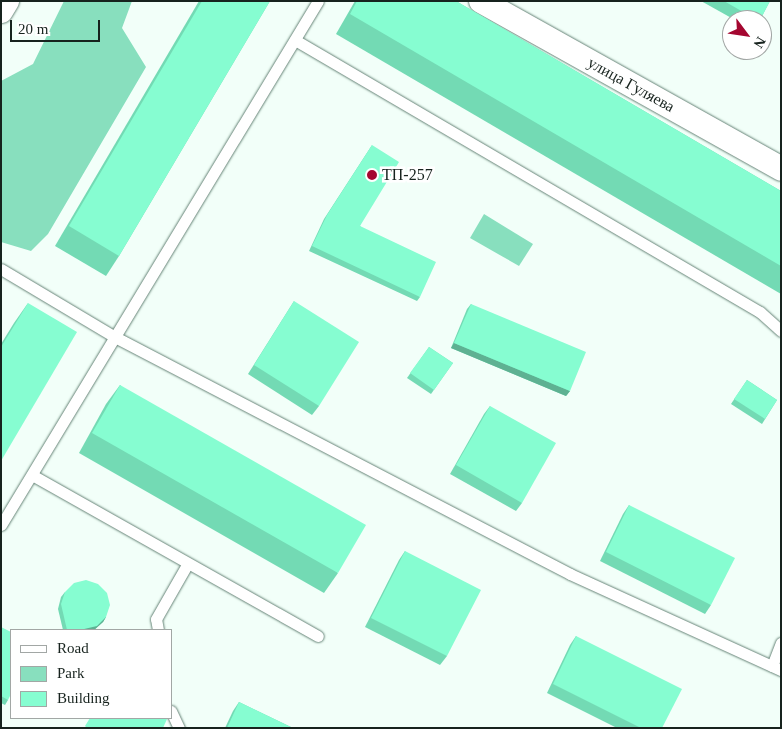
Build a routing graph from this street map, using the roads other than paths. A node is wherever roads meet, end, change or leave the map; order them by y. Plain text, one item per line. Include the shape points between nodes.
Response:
1 (7, 1) edge
2 (318, 1) edge
3 (481, 1) edge
4 (1, 11) edge
5 (294, 40) junction
6 (781, 169) edge
7 (1, 269) edge
8 (781, 331) edge
9 (115, 337) junction
10 (32, 475) junction
11 (1, 525) edge
12 (188, 562) junction
13 (158, 629) edge
14 (318, 636) dead end
15 (781, 643) edge
16 (776, 668) edge
17 (172, 713) edge
18 (179, 728) edge

1 - 4 street
2 - 5 lane
3 - 6 street, улица Гуляева
5 - 8 lane via 760,312
5 - 9 lane
7 - 9 lane
9 - 10 lane
9 - 16 lane via 570,574
10 - 11 lane
10 - 12 lane
12 - 13 lane via 156,619
12 - 14 lane
15 - 16 lane
17 - 18 lane

